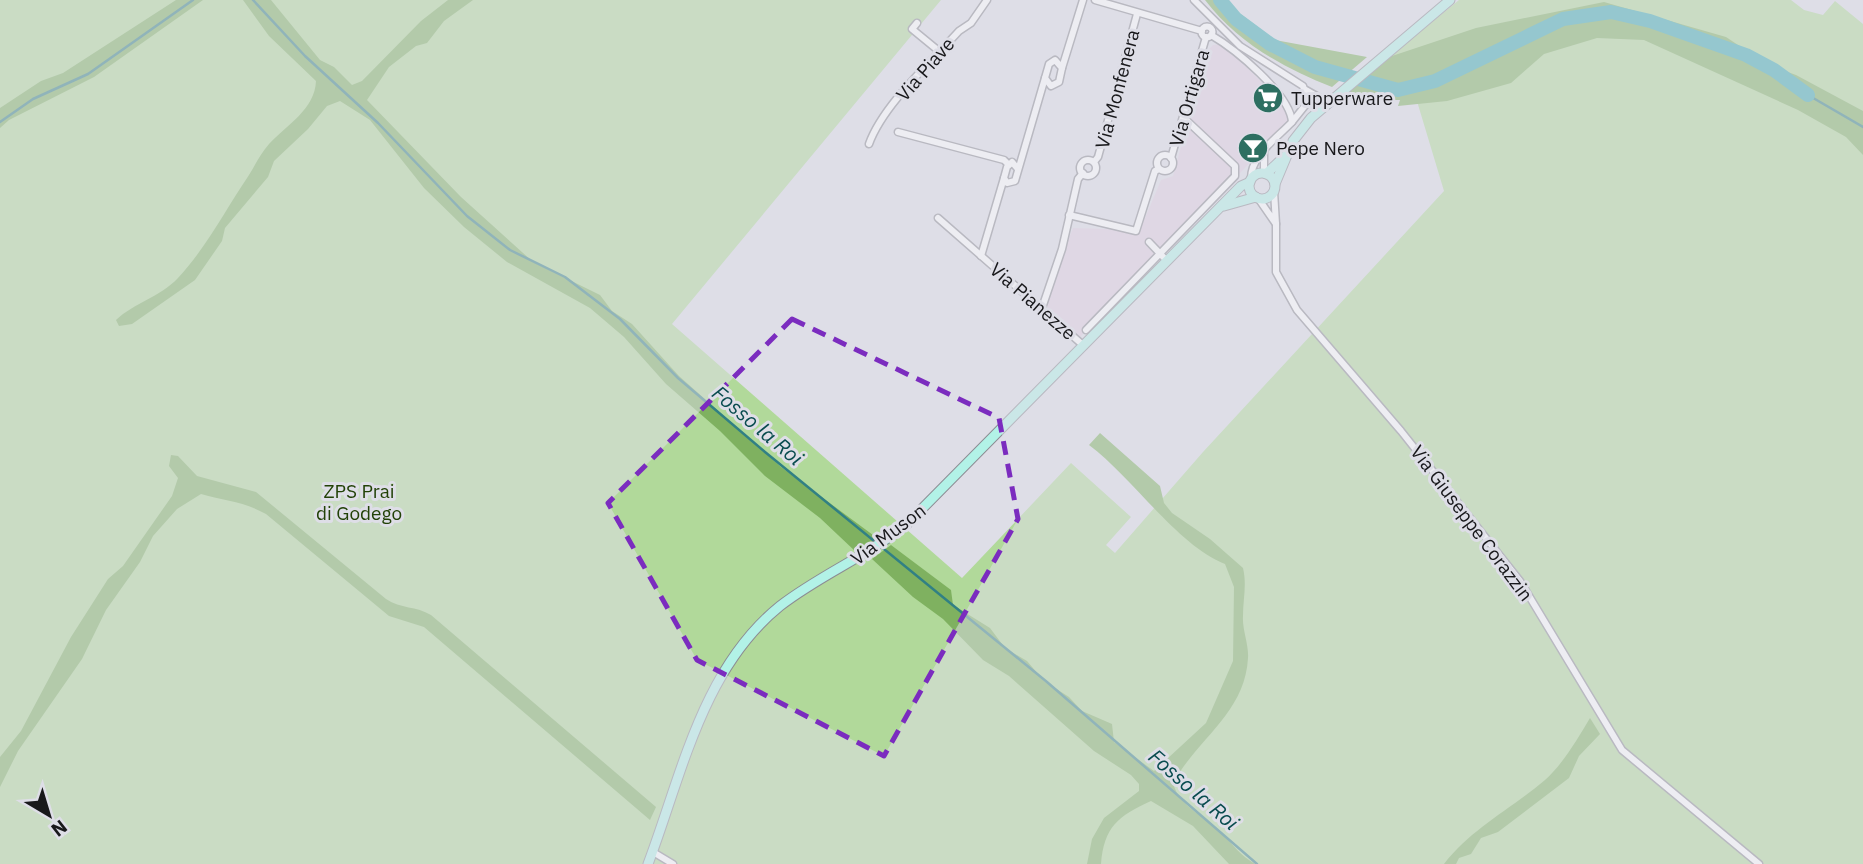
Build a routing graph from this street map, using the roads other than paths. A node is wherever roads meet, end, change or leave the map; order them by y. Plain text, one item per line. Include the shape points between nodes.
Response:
1 (987, 0) edge
2 (1083, 0) edge
3 (1095, 0) edge
4 (1194, 0) edge
5 (1450, 0) edge
6 (1137, 14) junction
7 (917, 23) dead end
8 (1206, 34) junction
9 (940, 52) junction
10 (1066, 55) junction
11 (1058, 60) junction
12 (1062, 68) junction
13 (1045, 78) junction
14 (1051, 86) junction
15 (1042, 90) junction
16 (1306, 90) junction
17 (1329, 103) junction
18 (1184, 118) junction
19 (1292, 122) junction
20 (898, 132) dead end
21 (869, 144) dead end
22 (1265, 150) junction
23 (1284, 156) junction
24 (1171, 158) junction
25 (1094, 163) junction
26 (1016, 164) junction
27 (1159, 169) junction
28 (1083, 173) junction
29 (1265, 173) junction
30 (1006, 181) junction
31 (1250, 181) junction
32 (1274, 188) junction
33 (1257, 198) junction
34 (1220, 208) junction
35 (1069, 215) junction
36 (939, 218) dead end
37 (1276, 224) junction
38 (1138, 230) junction
39 (1160, 254) junction
40 (981, 256) junction
41 (1167, 261) junction
42 (1042, 309) junction
43 (1108, 315) junction
44 (1086, 330) dead end
45 (1084, 346) junction
46 (653, 852) junction
47 (648, 864) edge
48 (673, 864) edge
49 (1759, 864) edge

1 - 9 street, Via Piave via 971,23
2 - 10 street
3 - 6 street, Via Ortigara
4 - 16 street via 1240,46
5 - 17 main road, Via Muson
6 - 8 street, Via Ortigara
6 - 25 street, Via Monfenera
7 - 9 street via 912,29
8 - 18 street, Via Ortigara
8 - 19 street via 1233,49 1279,95
9 - 21 street, Via Piave via 875,129
10 - 11 street
10 - 12 street
11 - 12 street
11 - 13 street via 1049,64
12 - 14 street via 1059,82
13 - 14 street
13 - 15 street, Via Pianezze
14 - 15 street
15 - 26 street, Via Pianezze
16 - 17 street
16 - 19 street via 1307,106
17 - 23 main road, Via Muson via 1299,131
18 - 24 street, Via Ortigara
18 - 39 street via 1236,170 1235,176
19 - 22 street
20 - 26 street
22 - 29 street
22 - 31 street via 1250,170
23 - 29 main road, Via Muson
23 - 32 main road, Via Muson
24 - 27 street via 1159,158
24 - 27 street via 1169,170
25 - 28 street, Via Monfenera via 1094,172
25 - 28 street, Via Monfenera via 1083,162
26 - 30 street, Via Pianezze
26 - 30 street via 1015,181
27 - 38 street, Via Ortigara
28 - 35 street, Via Monfenera
29 - 31 main road, Via Muson
29 - 32 main road
30 - 40 street, Via Pianezze
31 - 33 main road via 1250,191
31 - 34 main road, Via Muson
32 - 33 main road, Via Muson via 1268,198
32 - 37 street, Via Giuseppe Corazzin
33 - 34 main road, Via Muson
33 - 37 street
34 - 41 main road, Via Muson
35 - 38 street
35 - 42 street, Via Monfenera
36 - 40 street, Via Pianezze
37 - 49 street, Via Giuseppe Corazzin via 1276,272 1297,310 1520,581 1622,750
38 - 39 street
39 - 41 street
39 - 43 street
40 - 42 street, Via Pianezze
41 - 43 main road, Via Muson
42 - 45 street, Via Pianezze
43 - 44 street
43 - 45 main road, Via Muson
45 - 46 main road, Via Muson via 925,508 883,543 783,604 755,628 730,660 704,710
46 - 47 main road, Via Muson
46 - 48 street

